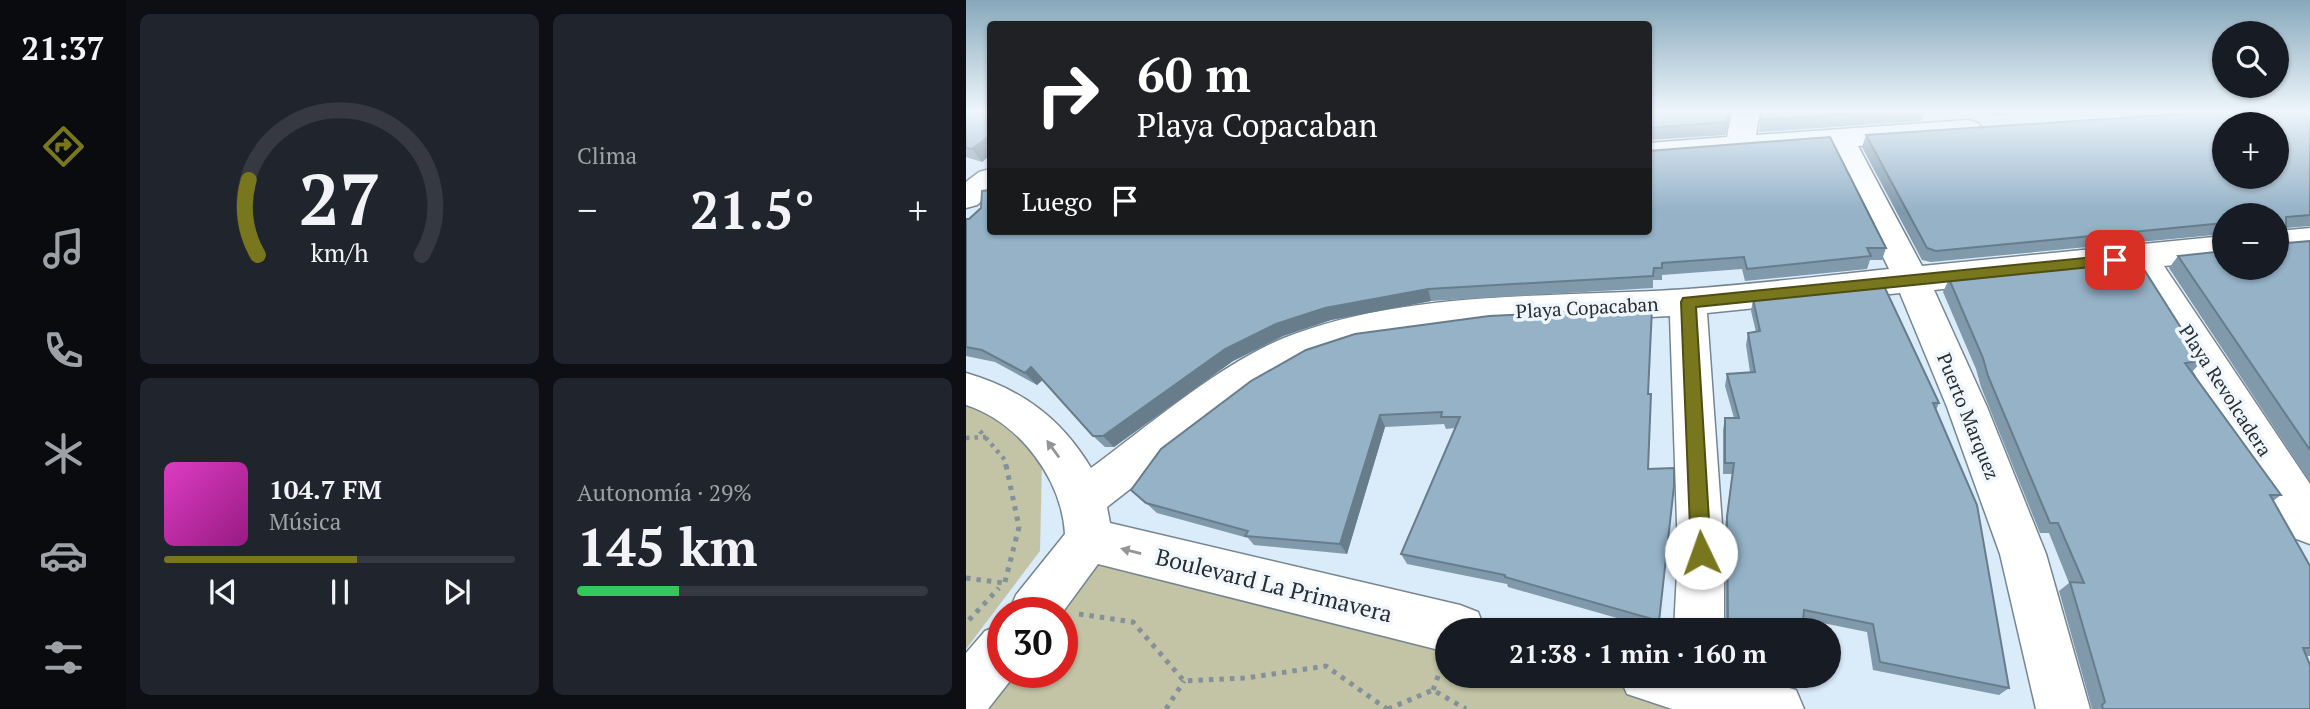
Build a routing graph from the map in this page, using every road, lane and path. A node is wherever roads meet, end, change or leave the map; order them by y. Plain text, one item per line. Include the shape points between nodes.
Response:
1 (1739, 144) edge
2 (1843, 144) edge
3 (1652, 152) edge
4 (981, 186) edge
5 (966, 221) edge
6 (2310, 239) edge
7 (2289, 241) edge
8 (2212, 249) edge
9 (2141, 258) junction
10 (1912, 280) junction
11 (1688, 302) junction
12 (972, 408) edge
13 (1085, 520) junction
14 (2310, 523) edge
15 (966, 578) edge
16 (1015, 597) edge
17 (1025, 597) edge
18 (1028, 597) edge
19 (1078, 611) edge
20 (987, 615) edge
21 (1699, 618) edge
22 (966, 623) edge
23 (1435, 623) edge
24 (987, 668) edge
25 (1184, 681) junction
26 (1696, 691) edge
27 (966, 694) edge
28 (1166, 709) edge
29 (1388, 709) edge
30 (1466, 709) edge
31 (1777, 709) edge
32 (2063, 709) edge

1 - 3 street
2 - 10 street, Puerto Marquez
4 - 5 street
6 - 7 street
8 - 9 street, Playa Copacaban
9 - 10 street, Playa Copacaban
9 - 14 street, Playa Revolcadera
10 - 11 street, Playa Copacaban
10 - 32 street, Puerto Marquez via 2023,554
11 - 13 street, Playa Copacaban via 1492,311 1358,329 1309,345 1243,379
11 - 21 street via 1701,553
13 -> 12 street via 1054,446 1026,420 984,393
12 - 17 path via 1005,460 1019,527
13 - 18 street, Playa Copacaban
23 -> 13 street, Boulevard La Primavera
15 - 16 path
19 - 25 path via 1133,622
20 - 22 path
24 - 27 street
25 - 28 path
25 - 29 path via 1326,666
26 - 31 street
29 - 30 path via 1433,690

